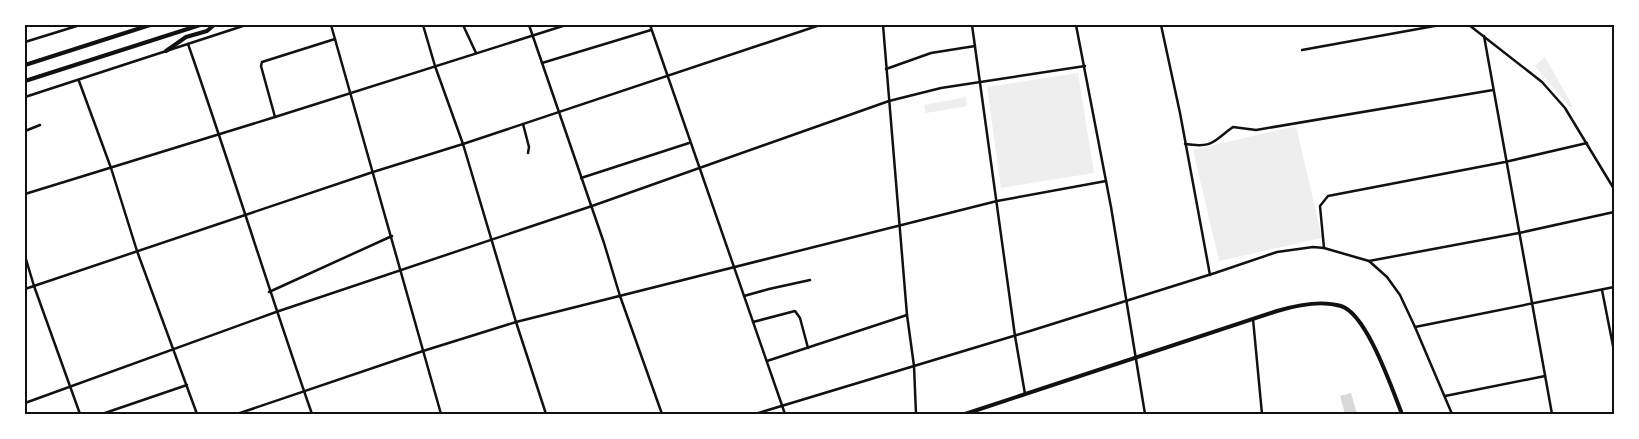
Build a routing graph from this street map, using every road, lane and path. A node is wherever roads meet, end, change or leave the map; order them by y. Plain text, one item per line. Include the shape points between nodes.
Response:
1 (57, 25) edge
2 (80, 25) edge
3 (150, 25) edge
4 (200, 25) edge
5 (214, 25) edge
6 (246, 25) edge
7 (331, 25) edge
8 (422, 25) edge
9 (464, 25) edge
10 (529, 25) edge
11 (566, 25) edge
12 (650, 25) edge
13 (820, 25) edge
14 (882, 25) edge
15 (972, 25) edge
16 (1076, 25) edge
17 (1161, 25) edge
18 (1440, 25) edge
19 (1469, 25) edge
20 (651, 30) junction
21 (61, 31) junction
22 (533, 35) junction
23 (1484, 36) junction
24 (335, 39) junction
25 (25, 42) edge
26 (188, 44) junction
27 (975, 46) junction
28 (1302, 50) dead end
29 (166, 51) junction
30 (476, 53) junction
31 (542, 63) junction
32 (25, 65) edge
33 (435, 66) junction
34 (1085, 66) junction
35 (886, 69) junction
36 (666, 76) junction
37 (25, 81) edge
38 (79, 81) junction
39 (979, 82) junction
40 (1493, 90) junction
41 (351, 93) junction
42 (25, 97) edge
43 (889, 101) junction
44 (558, 112) junction
45 (275, 117) junction
46 (523, 124) junction
47 (40, 125) dead end
48 (25, 131) edge
49 (220, 134) junction
50 (690, 143) junction
51 (1587, 143) junction
52 (463, 144) junction
53 (1185, 144) junction
54 (528, 153) dead end
55 (1505, 162) junction
56 (110, 168) junction
57 (699, 168) junction
58 (372, 172) junction
59 (581, 178) junction
60 (1106, 181) junction
61 (1614, 189) edge
62 (25, 194) edge
63 (997, 201) junction
64 (592, 206) junction
65 (1614, 212) edge
66 (244, 215) junction
67 (899, 226) junction
68 (1519, 233) junction
69 (392, 236) junction
70 (491, 240) junction
71 (1324, 248) junction
72 (137, 251) junction
73 (25, 256) edge
74 (1369, 261) junction
75 (733, 267) junction
76 (400, 272) junction
77 (1210, 275) junction
78 (810, 280) dead end
79 (34, 286) junction
80 (1614, 288) edge
81 (25, 289) edge
82 (1602, 290) junction
83 (270, 292) junction
84 (620, 296) junction
85 (744, 296) junction
86 (1127, 300) junction
87 (1531, 304) junction
88 (276, 312) junction
89 (907, 315) junction
90 (1253, 319) junction
91 (516, 322) junction
92 (753, 322) junction
93 (1415, 327) junction
94 (1015, 336) junction
95 (808, 348) junction
96 (173, 350) junction
97 (423, 351) junction
98 (1614, 351) edge
99 (1136, 357) junction
100 (767, 361) junction
101 (914, 366) junction
102 (1545, 376) junction
103 (187, 385) junction
104 (70, 387) junction
105 (304, 390) junction
106 (1026, 394) junction
107 (1444, 396) junction
108 (25, 404) edge
109 (782, 406) junction
110 (80, 414) edge
111 (102, 414) edge
112 (197, 414) edge
113 (237, 414) edge
114 (312, 414) edge
115 (441, 414) edge
116 (546, 414) edge
117 (662, 414) edge
118 (755, 414) edge
119 (785, 414) edge
120 (916, 414) edge
121 (965, 414) edge
122 (1145, 414) edge
123 (1262, 414) edge
124 (1402, 414) edge
125 (1452, 414) edge
126 (1552, 414) edge

1 - 21 street
2 - 21 street
3 - 32 street
4 - 37 street
5 - 29 street via 207,31 186,37
6 - 26 street
7 - 24 street
8 - 33 street
9 - 30 street
10 - 22 street
11 - 22 street
12 - 20 street
13 - 36 street
14 - 35 street
15 - 27 street
16 - 34 street
17 - 53 street
18 - 28 street
19 - 23 street
20 - 31 street
20 - 36 street
21 - 25 street
22 - 30 street
22 - 31 street
23 - 40 street
23 - 51 street via 1542,82 1565,108
24 - 41 street
24 - 45 street via 262,62
26 - 29 street
26 - 49 street
27 - 35 street via 932,53
27 - 39 street
29 - 38 street
30 - 33 street
31 - 44 street
33 - 41 street
33 - 52 street
34 - 39 street
34 - 60 street
35 - 43 street
36 - 44 street
36 - 50 street
38 - 42 street
38 - 56 street
39 - 43 street
39 - 63 street
40 - 53 street via 1256,130 1233,128 1209,144
40 - 55 street
41 - 45 street
41 - 58 street
43 - 57 street
43 - 67 street
44 - 46 street
44 - 59 street
45 - 49 street
46 - 52 street
46 - 54 street
47 - 48 street
49 - 56 street
49 - 66 street
50 - 57 street
50 - 59 street
51 - 55 street
51 - 61 street
52 - 58 street
52 - 70 street
53 - 77 street
55 - 68 street
55 - 71 street via 1328,196 1320,206
56 - 62 street
56 - 72 street
57 - 64 street
57 - 75 street
58 - 66 street
58 - 69 street
59 - 64 street
60 - 63 street
60 - 86 street
63 - 67 street
63 - 94 street
64 - 70 street
64 - 84 street
65 - 68 street
66 - 72 street
66 - 83 street
67 - 75 street
67 - 89 street
68 - 74 street
68 - 87 street
69 - 76 street
69 - 83 street
70 - 76 street
70 - 91 street
71 - 74 street
71 - 77 street via 1277,252
72 - 79 street
72 - 96 street
73 - 79 street
74 - 93 street via 1387,277
75 - 84 street
75 - 85 street
76 - 88 street
76 - 97 street
77 - 86 street
78 - 85 street
79 - 81 street
79 - 104 street
80 - 82 street
82 - 87 street
82 - 98 street
83 - 88 street
84 - 91 street
84 - 117 street
85 - 92 street
86 - 94 street
86 - 99 street
87 - 93 street
87 - 102 street
88 - 96 street
88 - 105 street
89 - 95 street
89 - 101 street
90 - 99 street
90 - 123 street
90 - 124 street via 1296,306 1322,303 1343,306 1361,321
91 - 97 street
91 - 116 street
92 - 95 street via 795,311
92 - 100 street
93 - 107 street
94 - 101 street
94 - 106 street
95 - 100 street
96 - 103 street
96 - 104 street
97 - 105 street
97 - 115 street
99 - 106 street
99 - 122 street
100 - 109 street
101 - 109 street
101 - 120 street
102 - 107 street
102 - 126 street
103 - 111 street
103 - 112 street
104 - 108 street
104 - 110 street
105 - 113 street
105 - 114 street
106 - 121 street
107 - 125 street
109 - 118 street
109 - 119 street

